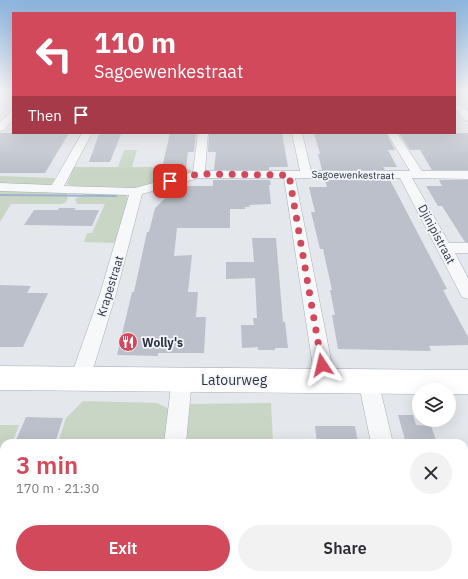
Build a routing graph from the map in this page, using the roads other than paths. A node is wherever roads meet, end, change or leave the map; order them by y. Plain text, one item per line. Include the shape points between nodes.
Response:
1 (10, 117) edge
2 (0, 128) edge
3 (86, 134) edge
4 (203, 134) edge
5 (297, 134) edge
6 (392, 134) edge
7 (199, 174) junction
8 (306, 174) junction
9 (289, 175) junction
10 (411, 175) junction
11 (468, 175) edge
12 (0, 187) edge
13 (56, 189) junction
14 (136, 192) junction
15 (445, 248) junction
16 (468, 248) edge
17 (468, 293) edge
18 (0, 378) edge
19 (80, 379) junction
20 (182, 379) junction
21 (325, 380) junction
22 (368, 380) junction
23 (468, 382) edge
24 (175, 439) edge
25 (381, 439) edge

1 - 2 street
3 - 13 street
4 - 7 street
5 - 8 street
6 - 10 street, Djinipistraat
7 - 9 street, Sagoewenkestraat
7 - 14 street, Sagoewenkestraat
8 - 9 street, Sagoewenkestraat
8 - 10 street, Sagoewenkestraat
9 - 21 street
10 - 11 street, Sagoewenkestraat
10 - 15 street, Djinipistraat
12 - 13 street, Sagoewenkestraat
13 - 14 street, Sagoewenkestraat
14 - 19 street, Krapestraat via 108,294
15 - 16 street
15 - 17 street, Djinipistraat
18 - 19 main road, Latourweg
19 - 20 main road, Latourweg
20 - 21 main road, Latourweg
20 - 24 street
21 - 22 main road, Latourweg
22 - 23 main road, Latourweg
22 - 25 street

